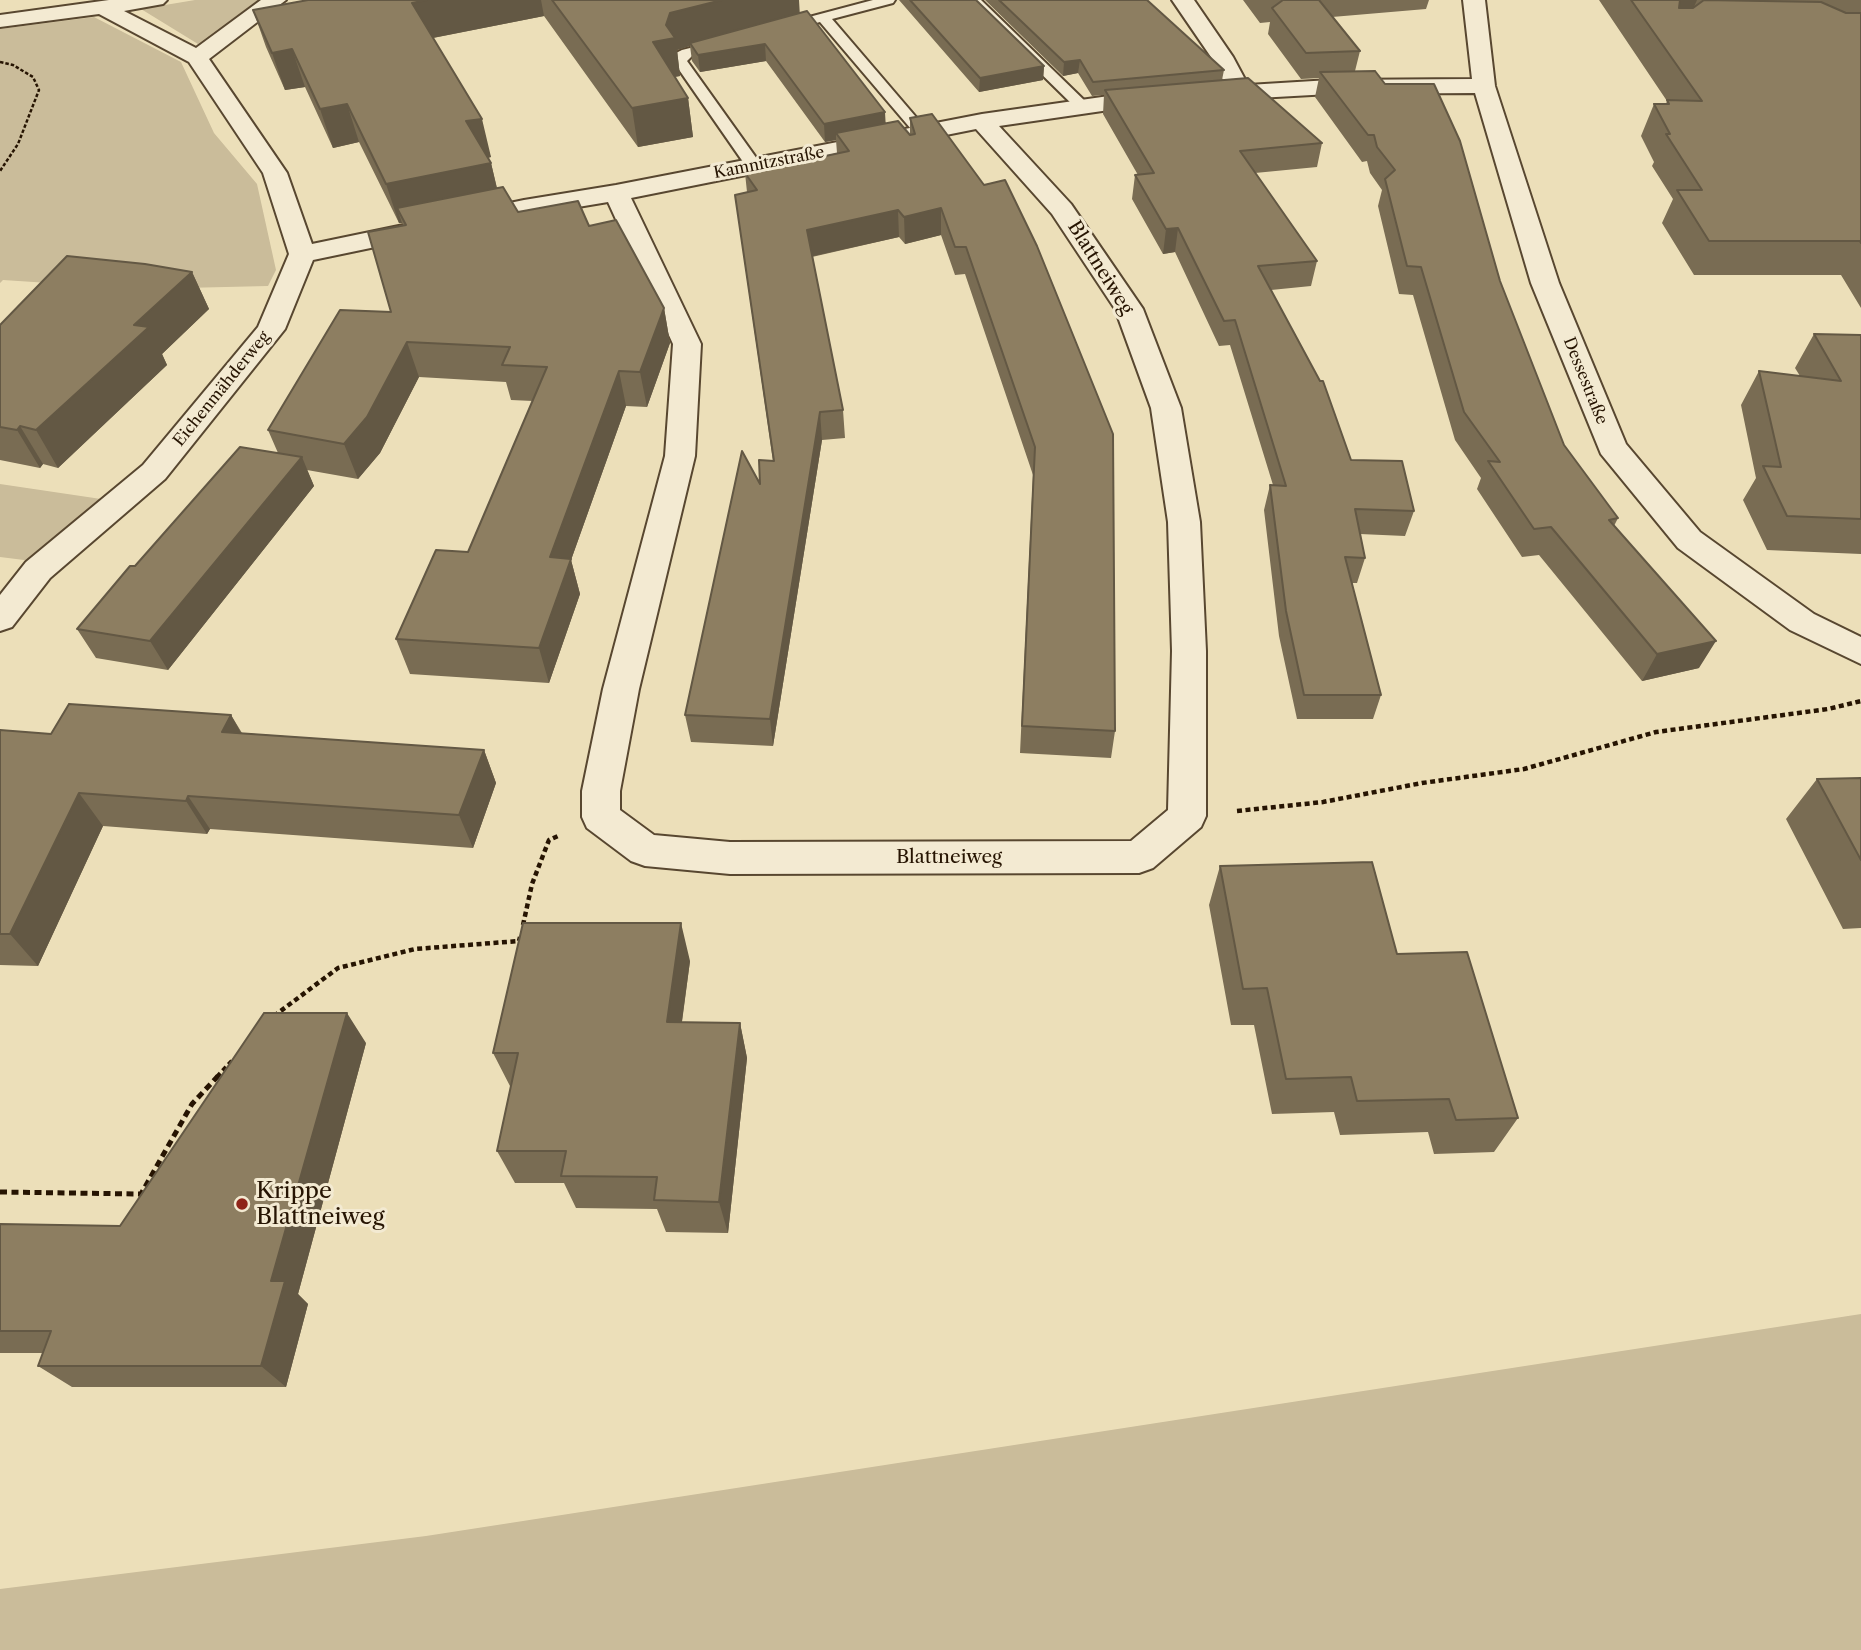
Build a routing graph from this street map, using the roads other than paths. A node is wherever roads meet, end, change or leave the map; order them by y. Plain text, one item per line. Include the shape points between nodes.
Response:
1 (156, 0) edge
2 (888, 0) edge
3 (973, 0) edge
4 (1183, 0) edge
5 (1474, 0) edge
6 (277, 5) edge
7 (103, 8) junction
8 (823, 17) junction
9 (0, 21) edge
10 (774, 30) edge
11 (737, 40) edge
12 (197, 57) junction
13 (1484, 86) junction
14 (1240, 92) junction
15 (1083, 107) junction
16 (982, 121) junction
17 (922, 133) junction
18 (754, 166) junction
19 (616, 193) junction
20 (302, 254) junction
21 (0, 566) edge
22 (38, 570) junction
23 (0, 619) edge
24 (1861, 652) edge

1 - 7 street
2 - 8 lane
3 - 15 lane
4 - 14 street
5 - 13 street, Dessestraße
6 - 12 street
7 - 9 street
7 - 12 street
8 - 10 lane
8 - 17 lane
11 - 18 lane via 687,53 680,61
12 - 20 street via 275,173
13 - 14 street, Kamnitzstraße
13 - 24 street, Dessestraße via 1545,283 1612,447 1689,540 1802,622
14 - 15 street, Kamnitzstraße
15 - 16 street, Kamnitzstraße
16 - 17 street, Kamnitzstraße
16 - 19 street, Blattneiweg via 1062,209 1129,309 1166,408 1184,522 1189,651 1187,816 1139,858 730,858 645,850 601,817 601,791 621,689 680,456 687,344
17 - 18 street, Kamnitzstraße
18 - 19 street, Kamnitzstraße
19 - 20 street, Kamnitzstraße
20 - 22 street, Eichenmähderweg via 271,329 154,472
21 - 22 street
22 - 23 street, Eichenmähderweg

